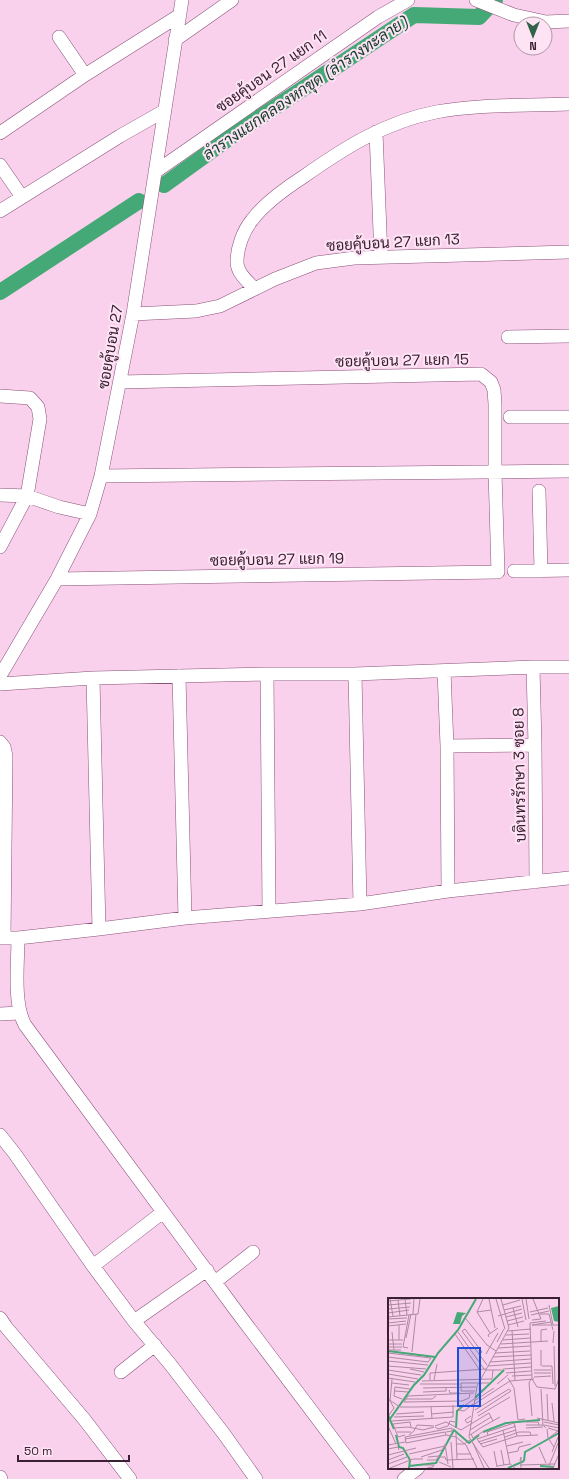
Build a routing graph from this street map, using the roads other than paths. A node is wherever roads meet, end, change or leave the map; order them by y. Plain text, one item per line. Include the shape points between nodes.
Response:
1 (182, 0) edge
2 (232, 0) edge
3 (408, 0) edge
4 (476, 0) edge
5 (180, 15) junction
6 (569, 21) edge
7 (59, 36) dead end
8 (175, 40) junction
9 (85, 75) junction
10 (569, 104) edge
11 (164, 110) junction
12 (376, 132) junction
13 (0, 133) edge
14 (0, 165) edge
15 (155, 172) junction
16 (22, 197) junction
17 (0, 211) edge
18 (569, 252) edge
19 (381, 257) junction
20 (255, 289) junction
21 (133, 314) junction
22 (569, 336) edge
23 (508, 337) dead end
24 (120, 382) junction
25 (0, 396) edge
26 (510, 417) dead end
27 (569, 417) edge
28 (569, 471) edge
29 (495, 472) junction
30 (102, 476) junction
31 (539, 491) dead end
32 (0, 495) edge
33 (27, 496) junction
34 (90, 514) junction
35 (0, 547) edge
36 (569, 570) edge
37 (514, 571) dead end
38 (541, 571) junction
39 (498, 572) joint
40 (57, 579) junction
41 (533, 667) junction
42 (569, 667) edge
43 (444, 671) junction
44 (267, 674) junction
45 (355, 674) junction
46 (0, 676) edge
47 (179, 676) junction
48 (93, 678) junction
49 (0, 684) edge
50 (0, 742) edge
51 (535, 744) junction
52 (447, 746) junction
53 (569, 878) edge
54 (536, 882) junction
55 (448, 891) junction
56 (360, 904) junction
57 (269, 911) junction
58 (185, 918) junction
59 (99, 929) junction
60 (2, 938) edge
61 (18, 938) junction
62 (19, 1013) junction
63 (0, 1014) edge
64 (0, 1135) edge
65 (163, 1212) junction
66 (253, 1252) dead end
67 (93, 1266) junction
68 (207, 1270) junction
69 (215, 1282) junction
70 (134, 1321) junction
71 (2, 1325) edge
72 (155, 1345) junction
73 (121, 1372) dead end
74 (417, 1469) edge
75 (130, 1479) edge
76 (256, 1479) edge
77 (363, 1479) edge
78 (404, 1479) edge

1 - 5 street, ซอยคู้บอน 27
2 - 8 street
3 - 15 street, ซอยคู้บอน 27 แยก 11 via 378,17
4 - 6 street via 514,15 546,22
5 - 8 street, ซอยคู้บอน 27
5 - 9 street
7 - 9 street
8 - 11 street, ซอยคู้บอน 27
9 - 13 street
10 - 12 street via 436,112 402,121
11 - 15 street, ซอยคู้บอน 27
11 - 16 street
12 - 19 street
12 - 20 street via 340,151 281,192 252,220 240,241 237,263 242,276
14 - 16 street
15 - 21 street, ซอยคู้บอน 27
16 - 17 street
18 - 19 street, ซอยคู้บอน 27 แยก 13
19 - 20 street, ซอยคู้บอน 27 แยก 13 via 316,263
20 - 21 street, ซอยคู้บอน 27 แยก 13 via 220,306 196,311
21 - 24 street, ซอยคู้บอน 27
22 - 23 street
24 - 29 street, ซอยคู้บอน 27 แยก 15 via 482,374 491,382 494,390
24 - 30 street, ซอยคู้บอน 27
25 - 33 street via 30,398 38,407 40,419
26 - 27 street
28 - 29 street
29 - 30 street
29 - 39 street, ซอยคู้บอน 27 แยก 15
30 - 34 street, ซอยคู้บอน 27
31 - 38 street
32 - 33 street
33 - 34 street
33 - 35 street
34 - 40 street, ซอยคู้บอน 27
36 - 38 street
37 - 38 street
39 - 40 street, ซอยคู้บอน 27 แยก 19
40 - 46 street, ซอยคู้บอน 27
41 - 42 street
41 - 43 street
41 - 51 street, บดินทรรักษา 3 ซอย 8
43 - 45 street
43 - 52 street
44 - 45 street
44 - 47 street
44 - 57 street
45 - 56 street
47 - 48 street
47 - 58 street
48 - 49 street
48 - 59 street
50 - 60 street via 6,756
51 - 52 street
51 - 54 street, บดินทรรักษา 3 ซอย 8
52 - 55 street
53 - 54 street
54 - 55 street
55 - 56 street
56 - 57 street
57 - 58 street
58 - 59 street
59 - 61 street
60 - 61 street
61 - 62 street
62 - 63 street
62 - 65 street via 25,1025
64 - 67 street
65 - 67 street
65 - 68 street
66 - 69 street
67 - 70 street
68 - 69 street
68 - 70 street
69 - 77 street
70 - 72 street
71 - 75 street via 84,1419
72 - 73 street
72 - 76 street
74 - 78 street

